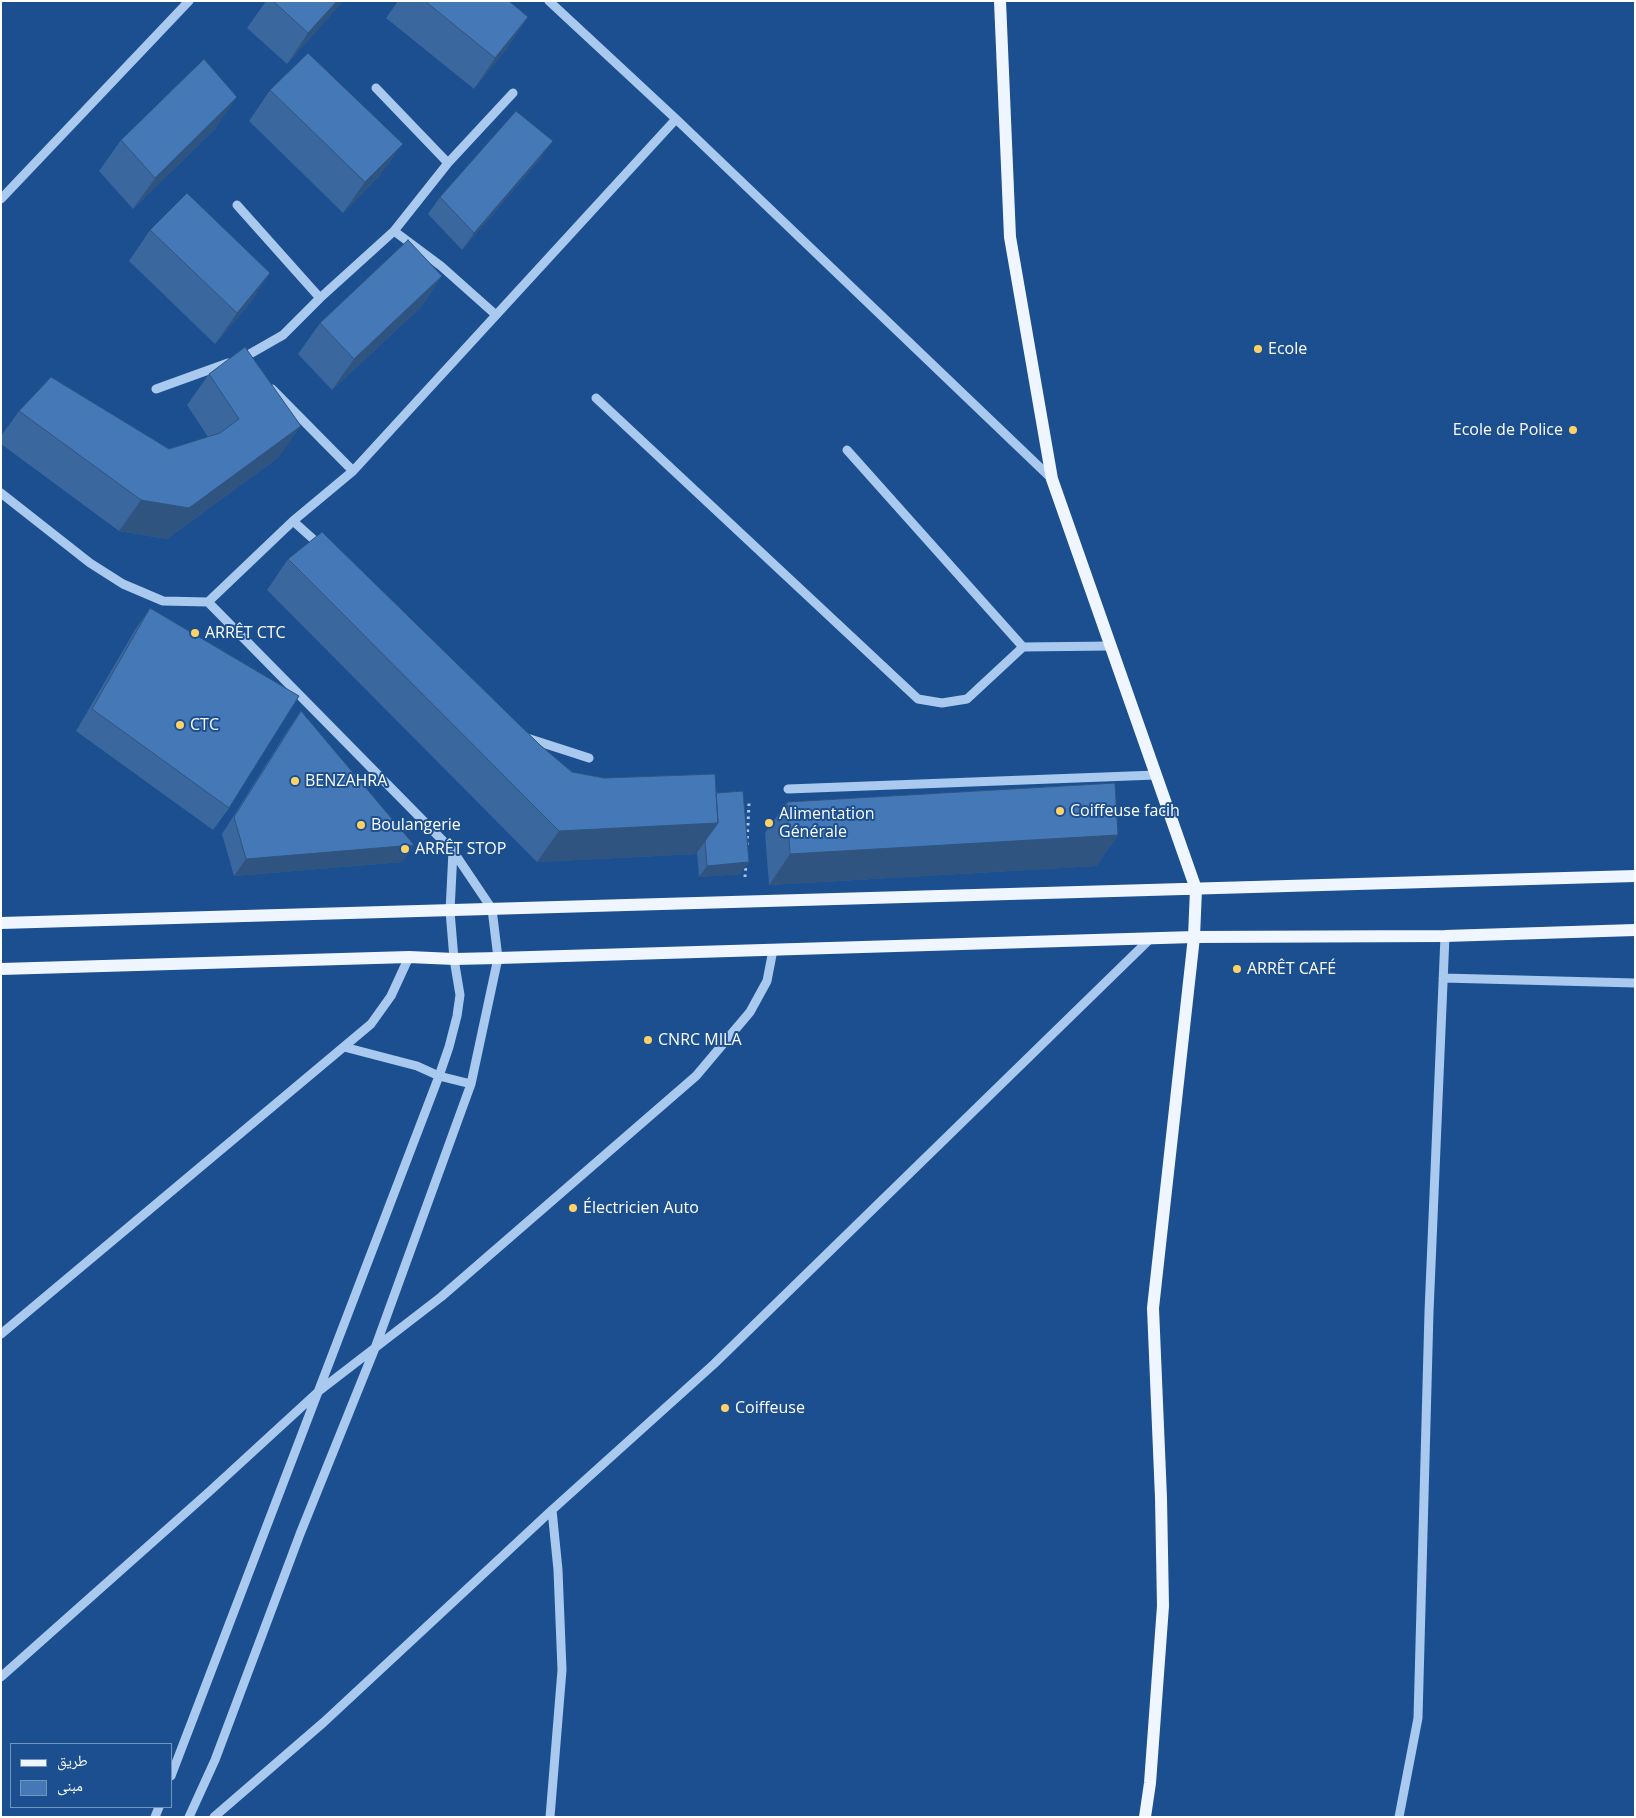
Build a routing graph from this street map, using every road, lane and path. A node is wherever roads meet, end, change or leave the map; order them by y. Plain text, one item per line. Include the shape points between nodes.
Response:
1 (189, 1) edge
2 (550, 1) edge
3 (1000, 1) edge
4 (376, 88) dead end
5 (513, 93) dead end
6 (676, 119) junction
7 (448, 162) junction
8 (1, 199) edge
9 (237, 205) dead end
10 (394, 231) junction
11 (320, 298) junction
12 (496, 315) junction
13 (242, 358) junction
14 (248, 366) edge
15 (262, 380) edge
16 (156, 389) dead end
17 (596, 398) dead end
18 (847, 450) dead end
19 (353, 471) junction
20 (1052, 480) junction
21 (1, 493) edge
22 (293, 521) junction
23 (327, 552) edge
24 (208, 602) junction
25 (1111, 646) junction
26 (1023, 648) junction
27 (514, 734) edge
28 (589, 758) dead end
29 (1156, 775) junction
30 (788, 789) dead end
31 (749, 803) dead end
32 (747, 849) edge
33 (453, 851) junction
34 (746, 858) edge
35 (1635, 876) edge
36 (745, 877) edge
37 (1196, 889) junction
38 (492, 909) junction
39 (450, 911) junction
40 (1, 923) edge
41 (1635, 930) edge
42 (1445, 936) junction
43 (1194, 937) junction
44 (1150, 939) junction
45 (773, 950) junction
46 (410, 957) junction
47 (498, 958) junction
48 (454, 959) junction
49 (1, 969) edge
50 (1443, 978) junction
51 (1635, 983) edge
52 (344, 1047) junction
53 (439, 1076) junction
54 (471, 1084) junction
55 (1, 1334) edge
56 (375, 1348) junction
57 (319, 1391) junction
58 (552, 1510) junction
59 (1, 1677) edge
60 (172, 1773) edge
61 (189, 1817) edge
62 (214, 1817) edge
63 (550, 1817) edge
64 (1145, 1817) edge
65 (1399, 1817) edge

1 - 8 street
2 - 6 street
3 - 20 main road via 1010,237
4 - 7 street
5 - 7 street
6 - 12 street
6 - 20 street
7 - 10 street
9 - 11 street
10 - 11 street
10 - 12 street via 441,266
11 - 13 street via 283,335
12 - 19 street
13 - 14 street
13 - 16 street
15 - 19 street
17 - 26 street via 918,699 942,703 967,699
18 - 26 street
19 - 22 street
20 - 25 main road
21 - 24 street via 122,584 163,601
22 - 23 street
22 - 24 street
24 - 33 street
25 - 26 street
25 - 29 main road
27 - 28 street
29 - 30 street
29 - 37 main road
31 - 32 path
33 - 38 street
33 - 39 street
34 - 36 path
35 - 37 main road
37 - 38 main road
37 - 43 main road
38 - 39 main road
38 - 47 street
39 - 40 main road
39 - 48 street
41 - 42 main road
42 - 43 main road
42 - 50 street
43 - 44 main road
43 - 64 main road via 1153,1308 1163,1606
44 - 45 main road
44 - 58 street via 714,1364
45 - 47 main road
45 - 56 street via 767,982 750,1012 696,1076 441,1297
46 - 48 main road
46 - 49 main road
46 - 52 street via 391,996 370,1024
47 - 48 main road
47 - 54 street
48 - 53 street via 460,995
50 - 51 street
50 - 65 street via 1429,1312 1418,1718
52 - 53 street via 417,1066
52 - 55 street
53 - 54 street
53 - 57 street
54 - 56 street
56 - 57 street
56 - 61 street via 300,1534 215,1760
57 - 59 street
57 - 60 street
58 - 62 street via 324,1722
58 - 63 street via 562,1670

